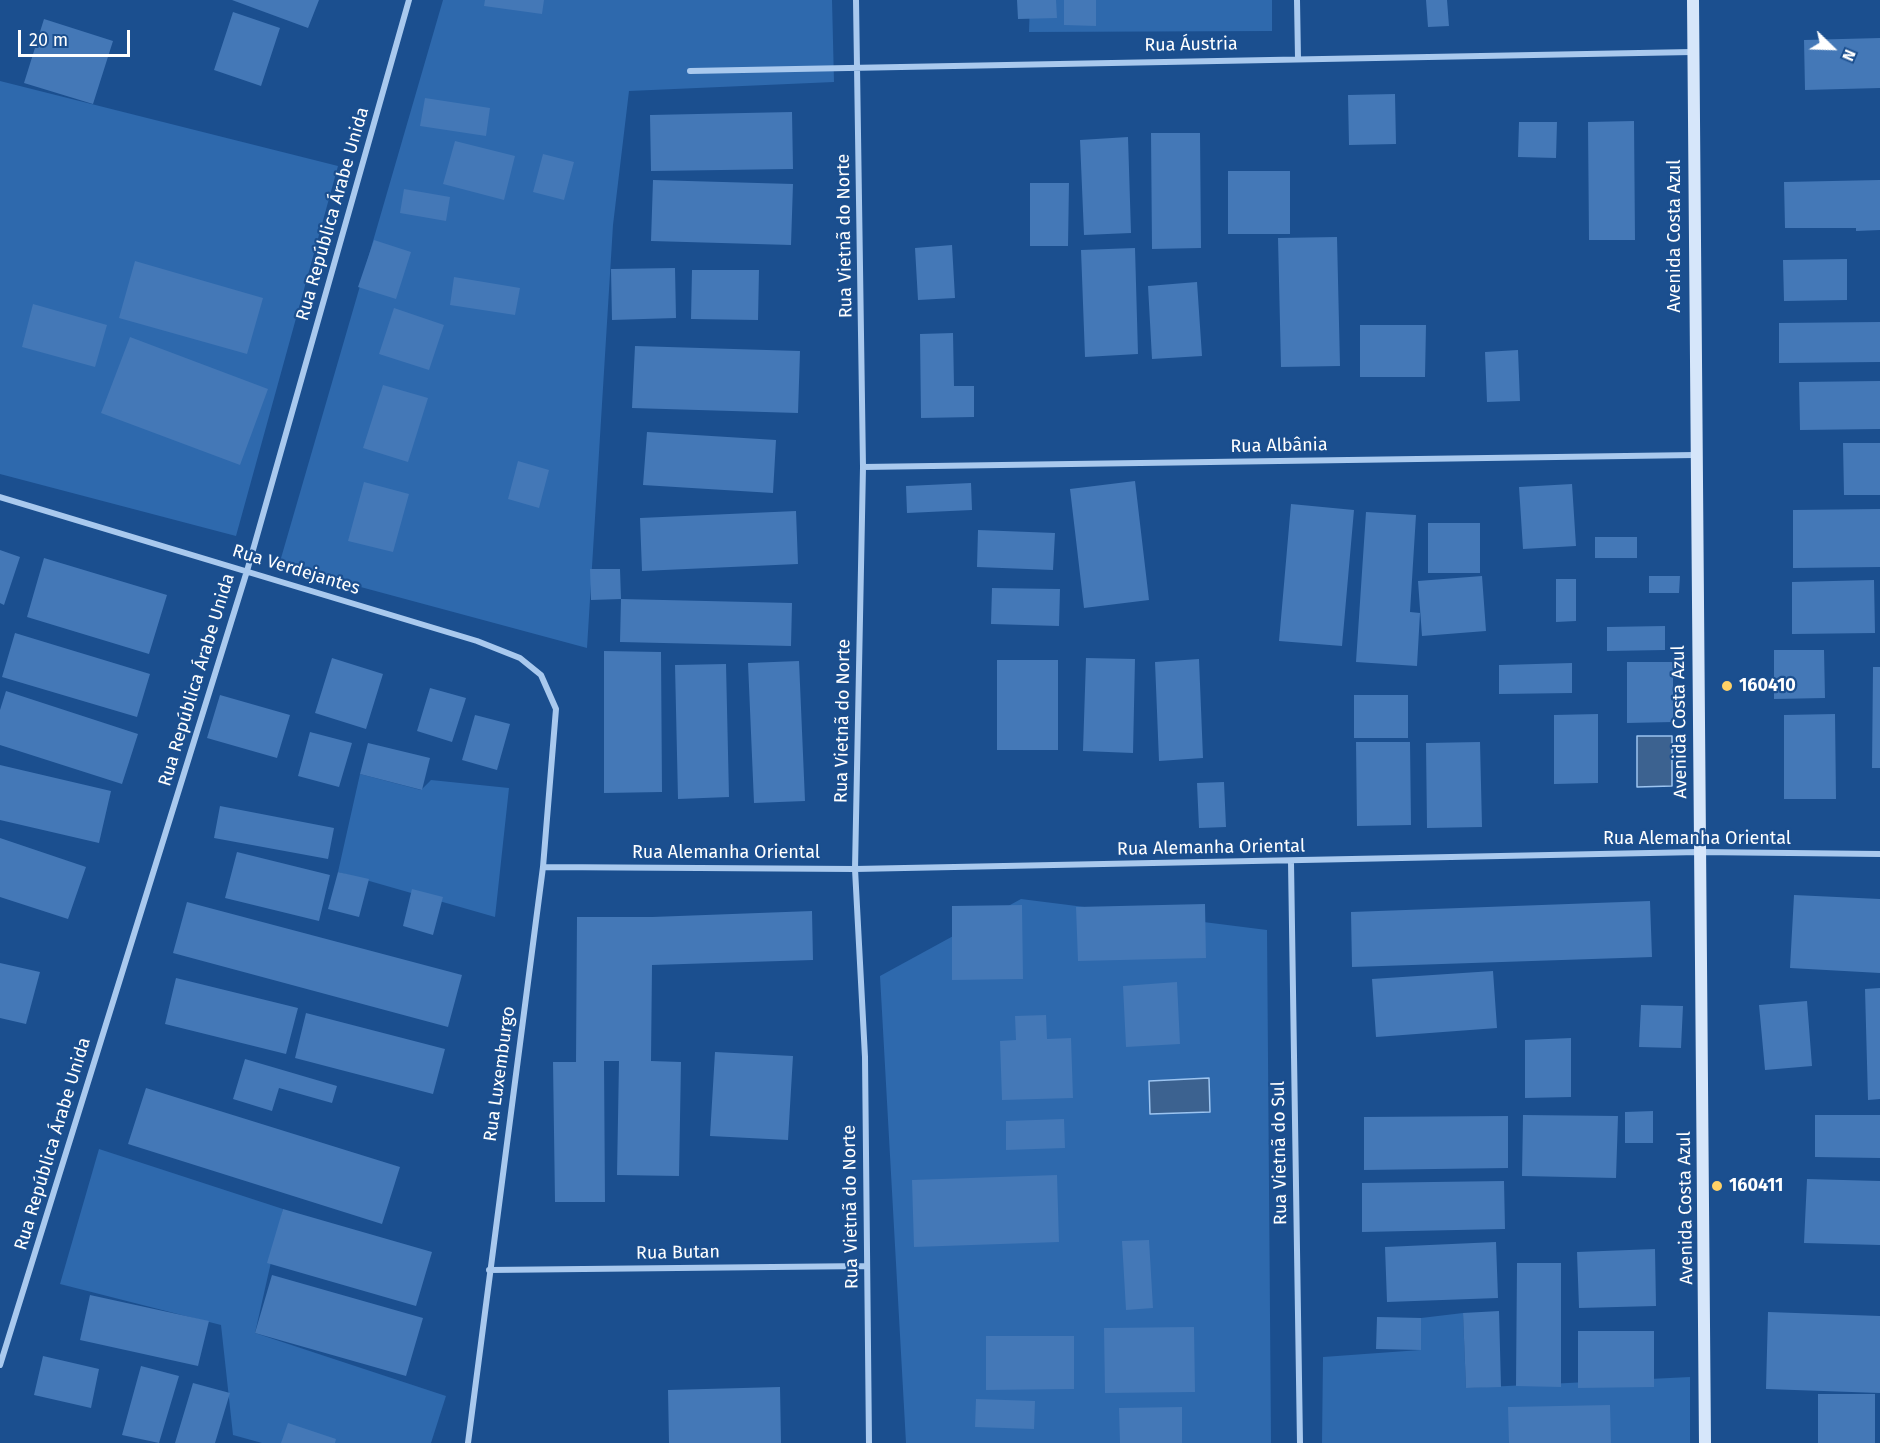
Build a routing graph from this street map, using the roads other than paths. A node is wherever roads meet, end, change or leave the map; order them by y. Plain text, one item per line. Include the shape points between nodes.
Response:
1 (409, 0) edge
2 (856, 0) edge
3 (1297, 0) edge
4 (1693, 0) edge
5 (1692, 52) junction
6 (1298, 58) junction
7 (856, 69) junction
8 (690, 71) dead end
9 (1695, 455) junction
10 (863, 467) junction
11 (0, 497) edge
12 (247, 572) junction
13 (556, 709) joint
14 (1699, 852) junction
15 (1880, 854) edge
16 (1291, 862) junction
17 (543, 867) junction
18 (855, 869) junction
19 (867, 1266) junction
20 (489, 1270) junction
21 (0, 1365) edge
22 (468, 1443) edge
23 (869, 1443) edge
24 (1300, 1443) edge
25 (1705, 1443) edge

1 - 12 street, Rua República Árabe Unida
2 - 7 street, Rua Vietnã do Norte
3 - 6 street
4 - 5 street, Avenida Costa Azul
5 - 6 street, Rua Áustria
5 - 9 street, Avenida Costa Azul
6 - 7 street, Rua Áustria
7 - 8 street, Rua Áustria
7 - 10 street, Rua Vietnã do Norte
9 - 10 street, Rua Albânia
9 - 14 street, Avenida Costa Azul
10 - 18 street, Rua Vietnã do Norte
11 - 12 street, Rua Verdejantes
12 - 13 street, Rua Verdejantes via 477,640 520,658 541,675
12 - 21 street, Rua República Árabe Unida
13 - 17 street, Rua Luxemburgo
14 - 15 street, Rua Alemanha Oriental
14 - 16 street, Rua Alemanha Oriental
14 - 25 street, Avenida Costa Azul
16 - 18 street, Rua Alemanha Oriental
16 - 24 street, Rua Vietnã do Sul
17 - 18 street, Rua Alemanha Oriental
17 - 20 street, Rua Luxemburgo
18 - 19 street, Rua Vietnã do Norte via 865,1057
19 - 20 street, Rua Butan
19 - 23 street, Rua Vietnã do Norte
20 - 22 street, Rua Luxemburgo

